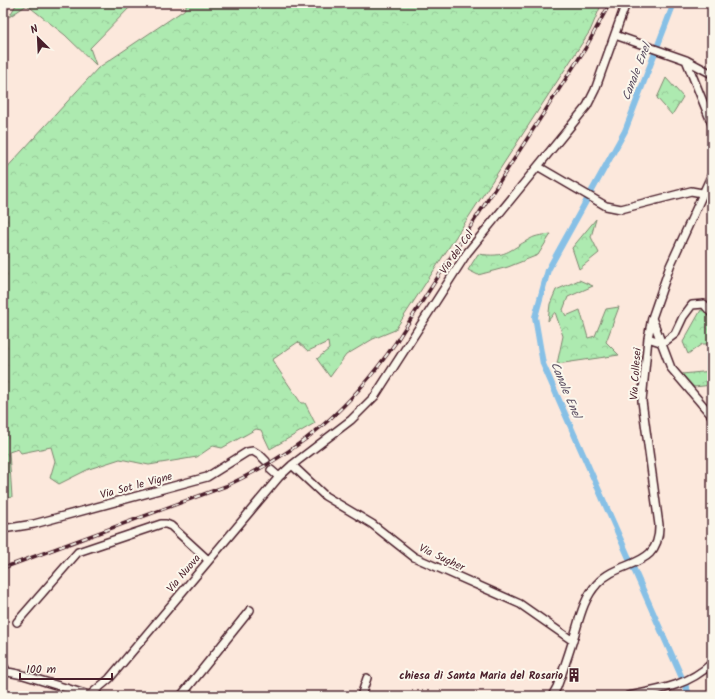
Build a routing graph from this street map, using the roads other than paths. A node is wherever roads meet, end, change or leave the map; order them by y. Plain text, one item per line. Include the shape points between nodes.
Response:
1 (626, 3) edge
2 (615, 35) junction
3 (686, 60) junction
4 (712, 74) edge
5 (712, 124) edge
6 (539, 167) junction
7 (712, 174) edge
8 (702, 193) junction
9 (712, 314) edge
10 (652, 318) junction
11 (648, 338) junction
12 (663, 343) junction
13 (712, 416) edge
14 (266, 462) dead end
15 (292, 465) junction
16 (271, 470) dead end
17 (279, 477) junction
18 (3, 529) edge
19 (208, 560) junction
20 (250, 610) dead end
21 (17, 622) dead end
22 (573, 641) junction
23 (712, 663) edge
24 (3, 665) edge
25 (5, 672) edge
26 (367, 678) dead end
27 (91, 695) edge
28 (181, 696) edge
29 (361, 696) edge
30 (552, 696) edge
31 (628, 696) edge

1 - 2 street, Via del Col
2 - 3 street
2 - 6 street, Via del Col via 587,106
3 - 4 street
3 - 5 street
6 - 8 street via 606,206 621,209 691,191
6 - 15 street, Via del Col via 468,253 375,396 351,420
7 - 8 street, Via Collesei
8 - 10 street, Via Collesei via 670,266
9 - 12 street via 704,304 692,305 683,317 676,334
10 - 11 street, Via Collesei
10 - 12 street
11 - 12 street
11 - 22 street, Via Collesei via 642,401 659,535 654,550 606,576 594,587 581,611
12 - 13 street via 671,368
14 - 18 street, Via Sot le Vigne via 253,451 247,452 207,477 34,524
15 - 17 street, Via Nuova
15 - 22 street, Via Sugher via 325,496 372,524 414,557 520,604
16 - 17 street
17 - 19 street, Via Nuova
19 - 21 street via 166,524 147,529 78,552
19 - 27 street, Via Nuova via 109,679
20 - 28 street
22 - 30 street, Via Collesei
23 - 31 street via 669,689
24 - 25 street
25 - 27 street
26 - 29 street

